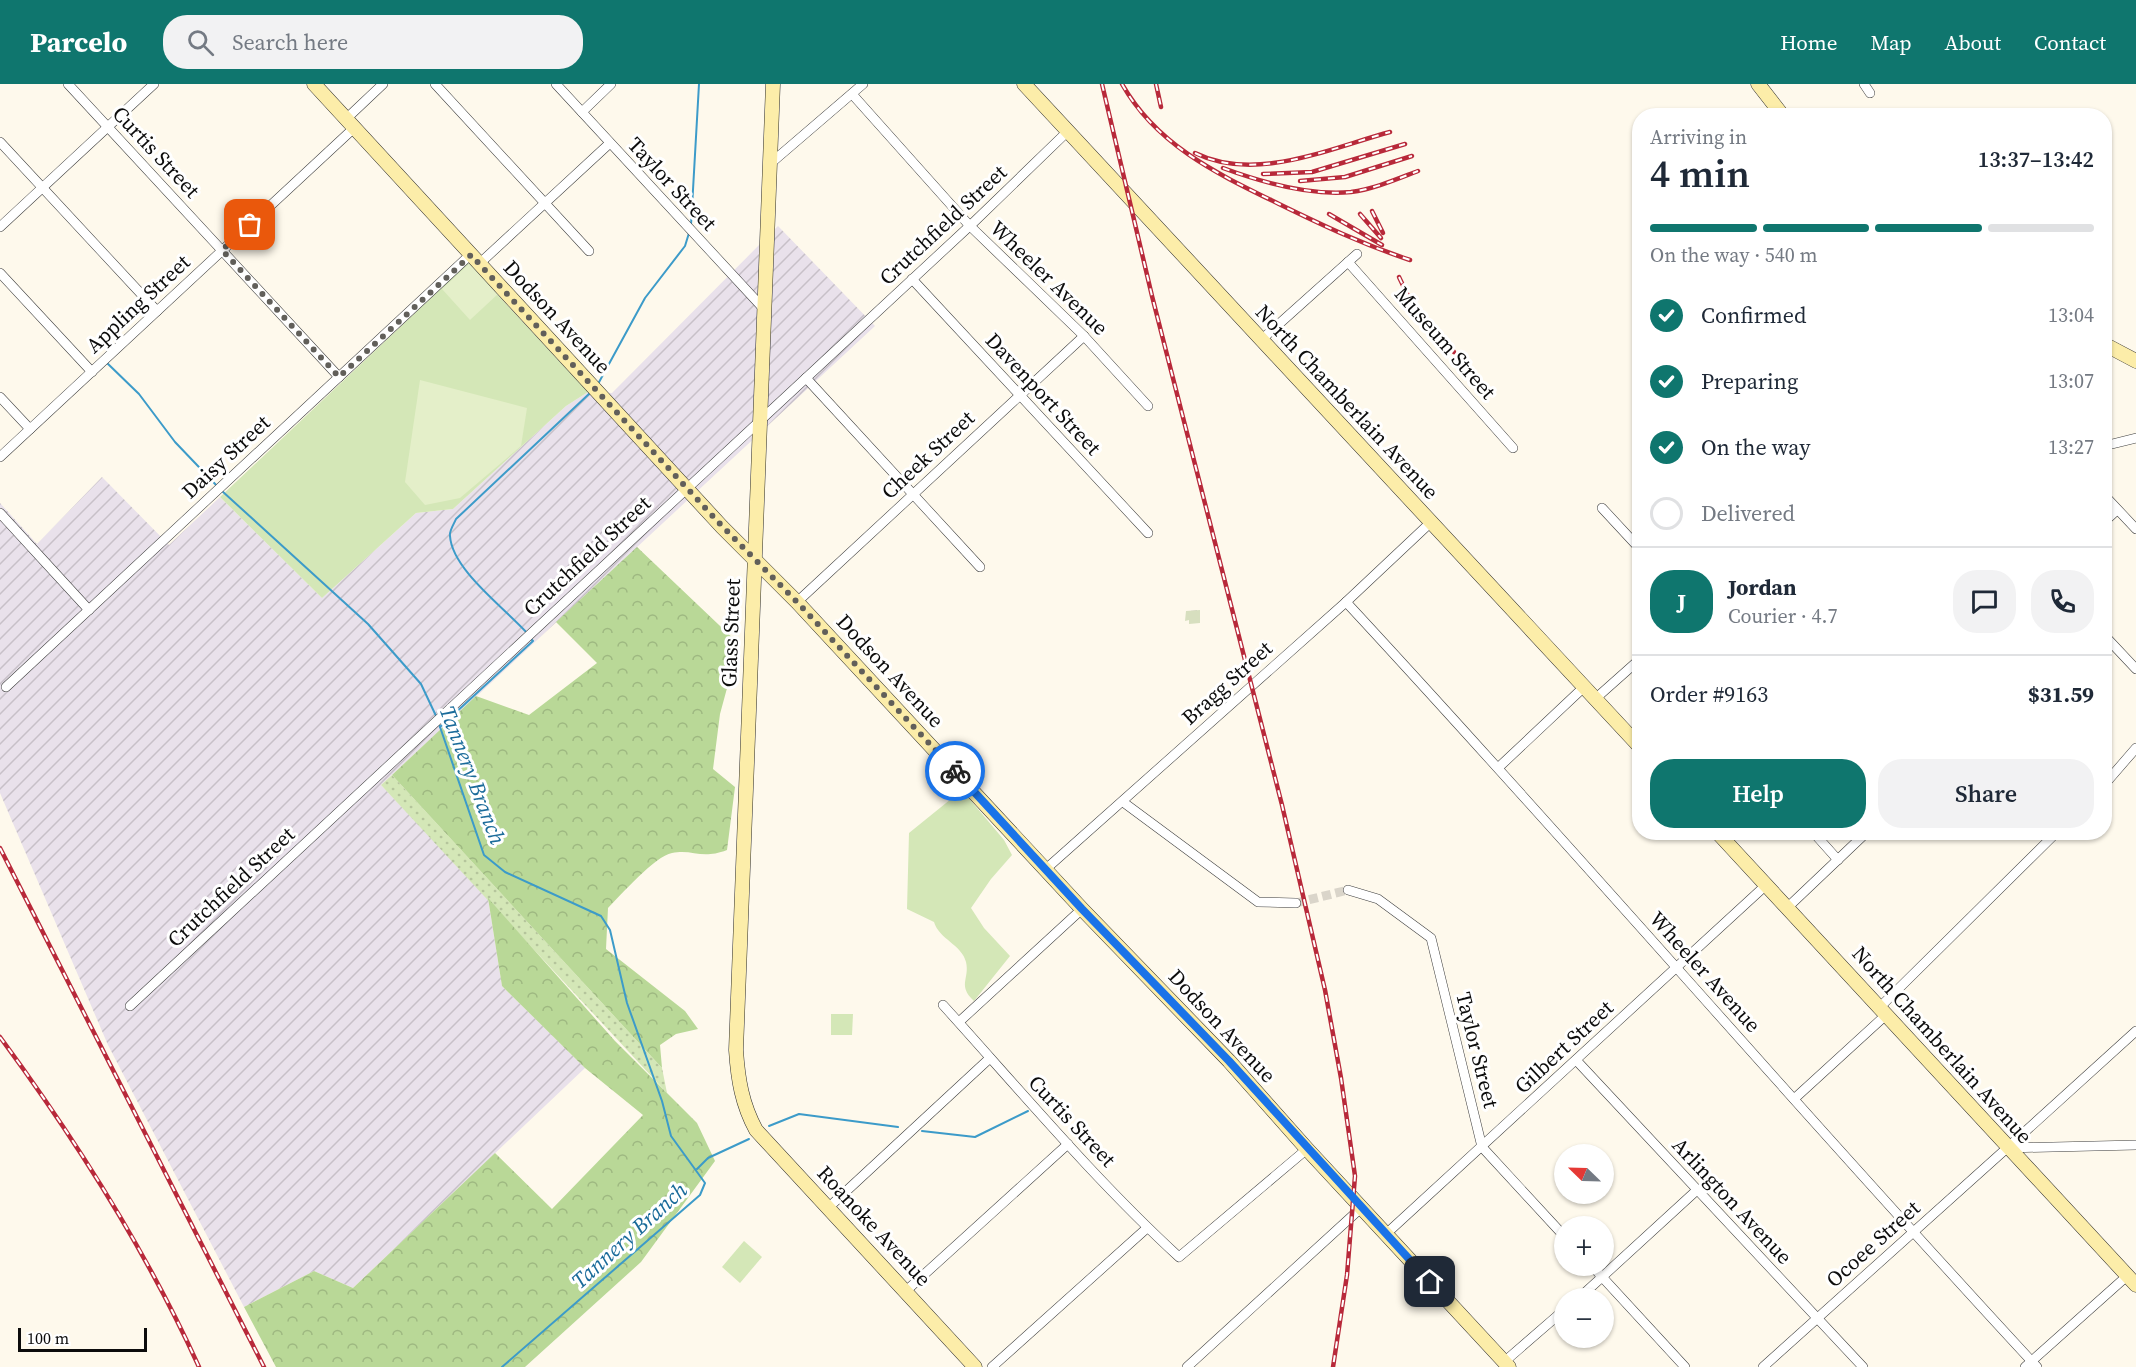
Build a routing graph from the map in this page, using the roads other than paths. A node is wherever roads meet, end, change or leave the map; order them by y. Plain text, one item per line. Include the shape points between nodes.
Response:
1 (68, 84) edge
2 (154, 84) edge
3 (314, 84) edge
4 (383, 84) edge
5 (435, 84) edge
6 (556, 84) edge
7 (611, 84) edge
8 (773, 84) edge
9 (863, 84) edge
10 (1024, 84) edge
11 (1758, 84) edge
12 (1864, 84) edge
13 (1870, 93) dead end
14 (852, 94) junction
15 (1777, 108) edge
16 (582, 112) junction
17 (350, 123) junction
18 (108, 127) junction
19 (1068, 131) junction
20 (0, 142) edge
21 (610, 143) junction
22 (771, 163) junction
23 (42, 188) junction
24 (545, 203) junction
25 (969, 225) junction
26 (0, 227) edge
27 (222, 250) junction
28 (589, 251) dead end
29 (1357, 254) dead end
30 (475, 259) junction
31 (1348, 262) junction
32 (0, 273) edge
33 (912, 279) junction
34 (763, 308) junction
35 (157, 311) junction
36 (1084, 336) junction
37 (1261, 340) junction
38 (2112, 348) edge
39 (2136, 361) edge
40 (92, 372) junction
41 (339, 377) junction
42 (806, 378) junction
43 (1019, 395) junction
44 (0, 397) edge
45 (1148, 406) dead end
46 (761, 419) junction
47 (30, 429) junction
48 (2136, 438) edge
49 (2112, 444) edge
50 (1513, 448) dead end
51 (0, 457) edge
52 (687, 489) junction
53 (913, 494) junction
54 (2112, 504) edge
55 (1602, 508) dead end
56 (2117, 510) junction
57 (0, 513) edge
58 (2112, 515) edge
59 (1430, 523) junction
60 (2136, 529) edge
61 (1148, 533) dead end
62 (1632, 540) edge
63 (755, 559) junction
64 (980, 567) dead end
65 (797, 602) junction
66 (1346, 602) junction
67 (89, 610) junction
68 (2112, 644) edge
69 (1632, 666) edge
70 (2136, 669) edge
71 (6, 687) dead end
72 (1584, 687) junction
73 (1595, 699) junction
74 (1632, 738) edge
75 (2136, 748) edge
76 (1499, 767) junction
77 (2112, 774) edge
78 (1123, 802) junction
79 (1725, 840) edge
80 (1820, 840) edge
81 (1856, 840) edge
82 (2049, 840) edge
83 (1838, 860) junction
84 (1047, 868) junction
85 (1766, 886) junction
86 (1348, 890) tunnel mouth
87 (1296, 903) tunnel mouth
88 (1788, 907) junction
89 (1082, 909) junction
90 (1676, 968) junction
91 (943, 1005) dead end
92 (130, 1006) dead end
93 (1884, 1011) junction
94 (960, 1022) junction
95 (2136, 1031) edge
96 (990, 1058) junction
97 (1576, 1060) junction
98 (1794, 1099) junction
99 (746, 1111) joint
100 (1068, 1144) junction
101 (2136, 1144) edge
102 (1482, 1147) junction
103 (2007, 1148) junction
104 (1307, 1149) junction
105 (1697, 1190) junction
106 (828, 1208) junction
107 (1361, 1208) junction
108 (1554, 1225) edge
109 (1147, 1228) junction
110 (1914, 1232) junction
111 (1386, 1234) junction
112 (1603, 1278) junction
113 (2132, 1281) edge
114 (1591, 1288) edge
115 (907, 1290) junction
116 (1816, 1318) junction
117 (1554, 1319) edge
118 (1506, 1364) edge
119 (2031, 1365) edge
120 (975, 1367) edge
121 (992, 1367) edge
122 (1187, 1367) edge
123 (1685, 1367) edge
124 (1763, 1367) edge
125 (1863, 1367) edge

1 - 18 street, Curtis Street
2 - 18 street
3 - 17 street, Dodson Avenue
4 - 17 street, Appling Street
5 - 24 street
6 - 16 street, Taylor Street
7 - 16 street
8 - 22 street, Glass Street
9 - 14 street
10 - 19 street, North Chamberlain Avenue
11 - 15 street
12 - 13 street
14 - 22 street
14 - 25 street, Wheeler Avenue
16 - 21 street, Taylor Street
17 - 27 street, Appling Street
17 - 30 street, Dodson Avenue
18 - 23 street
18 - 27 street, Curtis Street
19 - 25 street, Crutchfield Street
19 - 37 street, North Chamberlain Avenue
20 - 23 street
21 - 24 street, Daisy Street
21 - 34 street, Taylor Street
22 - 34 street, Glass Street
23 - 26 street
23 - 35 street
24 - 28 street
24 - 30 street, Daisy Street
25 - 33 street, Crutchfield Street
25 - 36 street, Wheeler Avenue
27 - 35 street, Appling Street
27 - 41 street, Curtis Street
29 - 31 street
30 - 41 street, Daisy Street
30 - 52 street, Dodson Avenue
31 - 37 street
31 - 50 street, Museum Street
32 - 40 street
33 - 42 street, Crutchfield Street
33 - 43 street, Davenport Street
34 - 46 street, Glass Street
35 - 40 street, Appling Street
36 - 43 street, Cheek Street
36 - 45 street, Wheeler Avenue
37 - 59 street, North Chamberlain Avenue
38 - 39 street
40 - 47 street, Appling Street
41 - 67 street, Daisy Street
42 - 46 street, Crutchfield Street
42 - 53 street
43 - 53 street, Cheek Street
43 - 61 street, Davenport Street
44 - 47 street
46 - 52 street, Crutchfield Street
46 - 63 street, Glass Street
47 - 51 street, Appling Street
48 - 49 street
52 - 63 street, Dodson Avenue
52 - 92 street, Crutchfield Street
53 - 64 street
53 - 65 street, Cheek Street
54 - 56 street
55 - 62 street
56 - 58 street
56 - 60 street
57 - 67 street
59 - 66 street, Bragg Street
59 - 72 street, North Chamberlain Avenue
63 - 65 street, Dodson Avenue
63 - 99 street, Glass Street via 736,1050 738,1084
65 - 84 street, Dodson Avenue
66 - 76 street, Wheeler Avenue
66 - 78 street, Bragg Street
67 - 71 street, Daisy Street
68 - 70 street
69 - 73 street
72 - 73 street, North Chamberlain Avenue
72 - 76 street
73 - 74 street, North Chamberlain Avenue
75 - 77 street
76 - 90 street, Wheeler Avenue
78 - 84 street, Bragg Street
78 - 87 street via 1258,902
79 - 85 street, North Chamberlain Avenue
80 - 83 street
81 - 83 street
82 - 93 street
83 - 88 street
84 - 89 street, Dodson Avenue
85 - 88 street, North Chamberlain Avenue
85 - 90 street, Gilbert Street
86 - 102 street, Taylor Street via 1378,899 1431,938
88 - 93 street, North Chamberlain Avenue
89 - 94 street
89 - 104 street, Dodson Avenue via 1229,1061
90 - 97 street, Gilbert Street
90 - 98 street, Wheeler Avenue
91 - 94 street, Curtis Street
93 - 98 street
93 - 103 street, North Chamberlain Avenue
94 - 96 street, Curtis Street
95 - 103 street, Ocoee Street
96 - 100 street, Curtis Street
96 - 106 street
97 - 102 street, Gilbert Street
97 - 105 street, Arlington Avenue
98 - 110 street, Wheeler Avenue
99 - 106 street, Roanoke Avenue via 756,1130
100 - 109 street, Curtis Street
100 - 115 street
101 - 103 street
102 - 108 street, Taylor Street
102 - 111 street, Gilbert Street
103 - 110 street, Ocoee Street
103 - 113 street, North Chamberlain Avenue
104 - 107 street, Dodson Avenue
104 - 109 street, Curtis Street via 1179,1257
105 - 112 street
105 - 116 street, Arlington Avenue
106 - 115 street, Roanoke Avenue
107 - 111 street, Dodson Avenue
107 - 122 street
109 - 121 street
110 - 116 street, Ocoee Street
110 - 119 street, Wheeler Avenue
111 - 118 street, Dodson Avenue
112 - 114 street
112 - 123 street
113 - 119 street
115 - 120 street, Roanoke Avenue
116 - 124 street, Ocoee Street
116 - 125 street, Arlington Avenue
117 - 118 street

